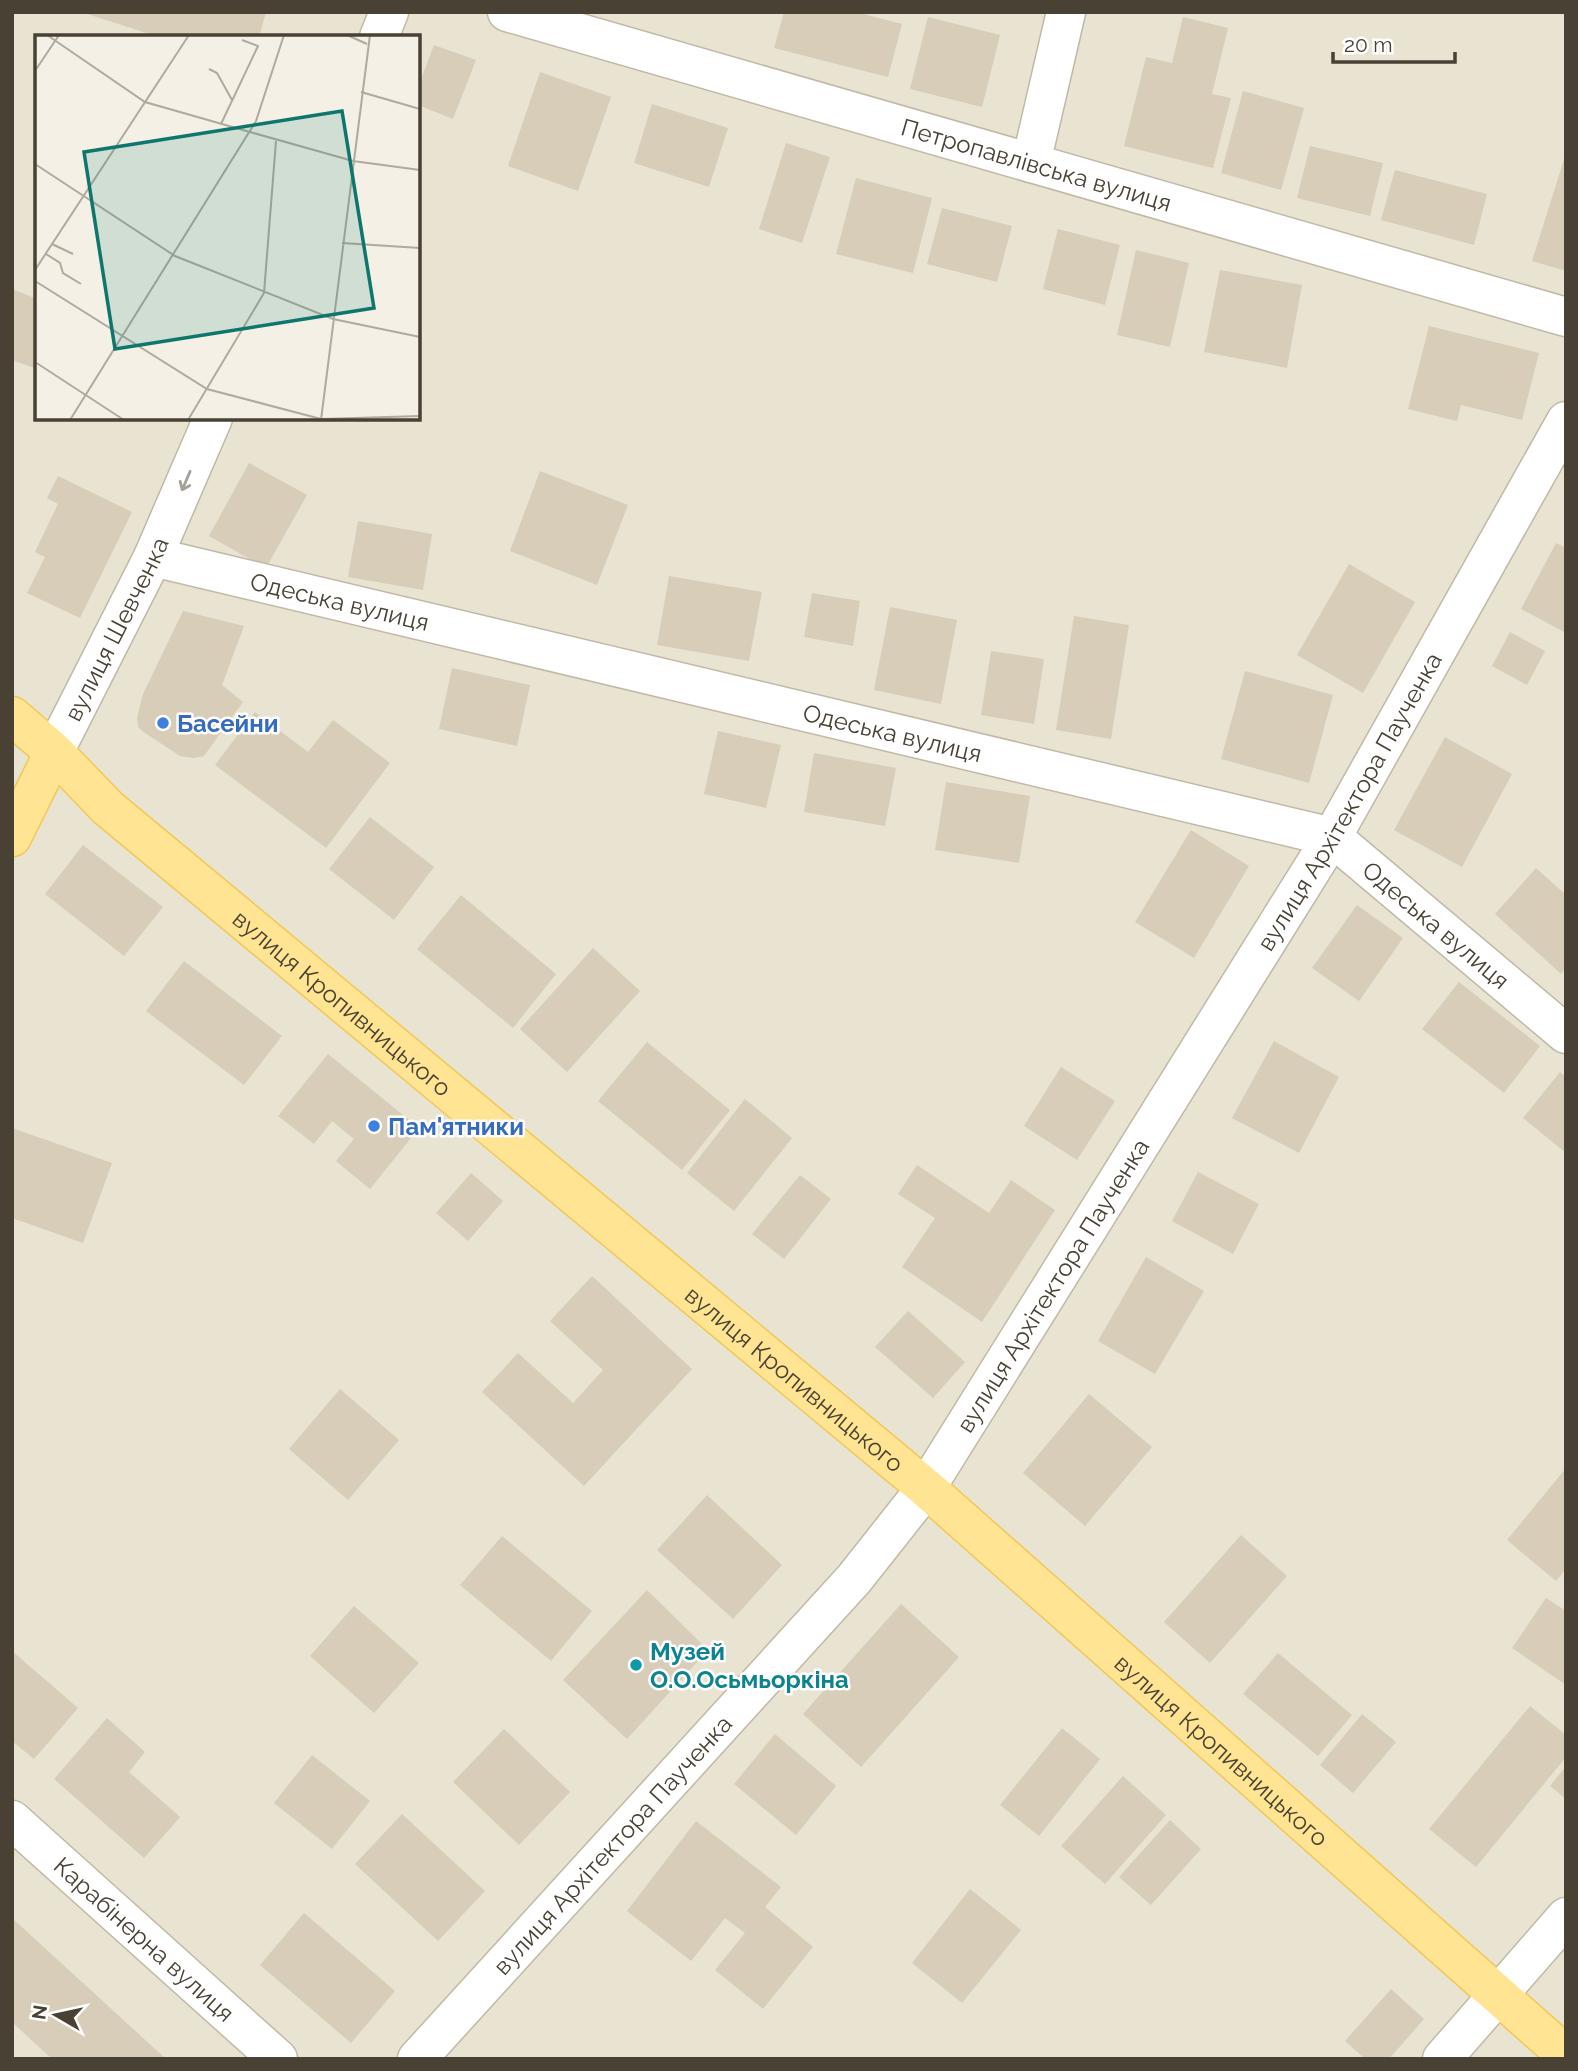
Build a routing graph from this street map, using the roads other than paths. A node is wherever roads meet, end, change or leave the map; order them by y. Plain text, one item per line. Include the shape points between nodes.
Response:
1 (389, 12) edge
2 (507, 12) edge
3 (1066, 12) edge
4 (380, 35) edge
5 (1031, 163) junction
6 (1566, 317) edge
7 (212, 420) edge
8 (1566, 421) edge
9 (153, 557) junction
10 (12, 716) edge
11 (54, 752) junction
12 (12, 837) edge
13 (1332, 837) junction
14 (1566, 1034) edge
15 (926, 1488) junction
16 (12, 1820) edge
17 (1566, 1917) edge
18 (1498, 1996) junction
19 (1566, 2055) edge
20 (278, 2059) edge
21 (417, 2059) edge
22 (1442, 2059) edge

1 - 4 street
2 - 5 street, Петропавлівська вулиця
3 - 5 street
5 - 6 street, Петропавлівська вулиця
7 -> 9 street, вулиця Шевченка
8 - 13 street, вулиця Архітектора Паученка
9 - 11 street, вулиця Шевченка
9 - 13 street, Одеська вулиця
10 - 11 main road, вулиця Кропивницького
11 - 12 main road, вулиця Шевченка
11 - 15 main road, вулиця Кропивницького via 108,808
13 - 14 street, Одеська вулиця
13 - 15 street, вулиця Архітектора Паученка
15 - 18 main road, вулиця Кропивницького
15 - 21 street, вулиця Архітектора Паученка via 854,1579
16 - 20 street, Карабінерна вулиця
17 - 18 street
18 - 19 main road, вулиця Кропивницького
18 - 22 street

